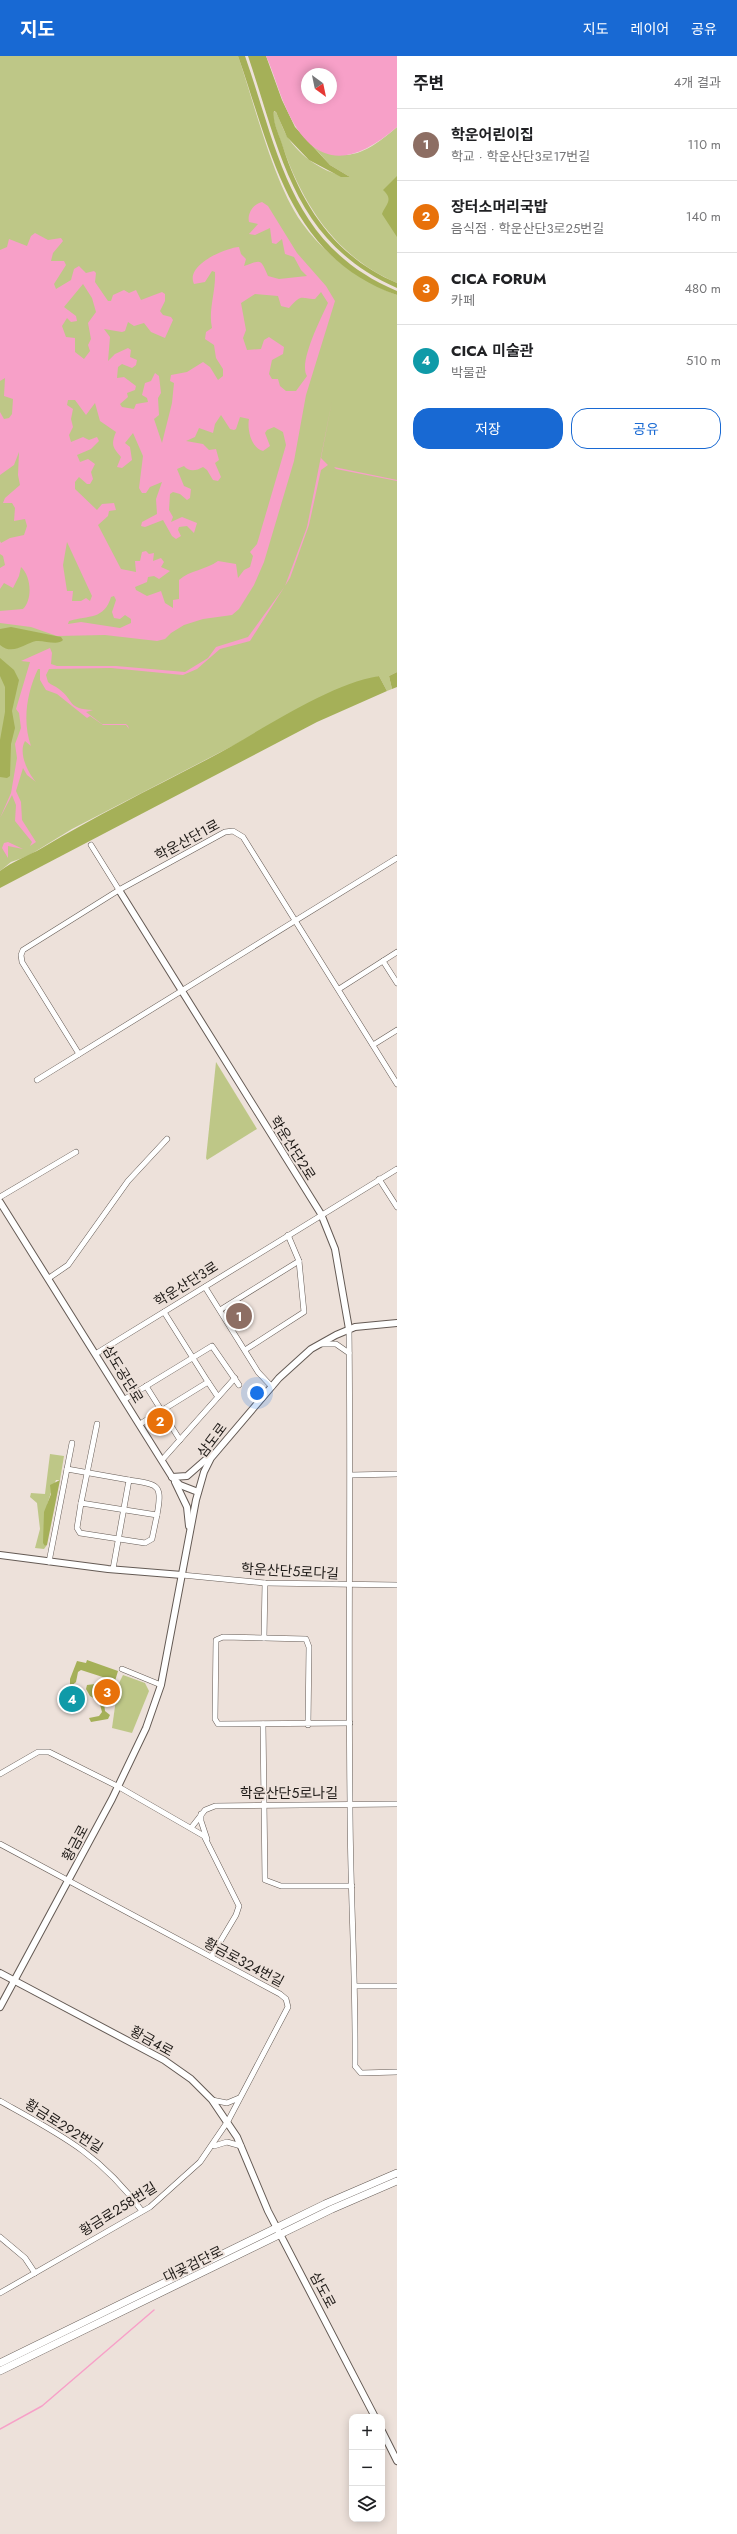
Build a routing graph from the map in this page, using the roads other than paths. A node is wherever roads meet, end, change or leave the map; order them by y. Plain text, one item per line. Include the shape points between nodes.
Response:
1 (91, 845) dead end
2 (397, 858) edge
3 (119, 890) junction
4 (295, 920) junction
5 (397, 952) edge
6 (383, 961) junction
7 (397, 983) edge
8 (338, 989) junction
9 (182, 992) junction
10 (397, 1030) edge
11 (373, 1045) junction
12 (79, 1054) junction
13 (37, 1080) dead end
14 (397, 1084) edge
15 (167, 1139) dead end
16 (76, 1152) dead end
17 (397, 1168) edge
18 (379, 1179) junction
19 (0, 1197) edge
20 (0, 1202) edge
21 (397, 1207) edge
22 (321, 1214) junction
23 (288, 1235) junction
24 (299, 1261) junction
25 (49, 1278) junction
26 (205, 1287) junction
27 (220, 1310) junction
28 (164, 1312) junction
29 (397, 1323) edge
30 (349, 1330) junction
31 (319, 1344) junction
32 (245, 1350) junction
33 (97, 1353) junction
34 (349, 1353) junction
35 (192, 1357) junction
36 (234, 1378) junction
37 (208, 1382) junction
38 (239, 1385) dead end
39 (146, 1386) junction
40 (272, 1387) junction
41 (218, 1397) junction
42 (125, 1399) junction
43 (161, 1411) junction
44 (97, 1424) dead end
45 (140, 1424) junction
46 (180, 1440) junction
47 (223, 1442) junction
48 (72, 1443) dead end
49 (162, 1460) junction
50 (67, 1469) junction
51 (87, 1473) junction
52 (351, 1474) junction
53 (397, 1474) edge
54 (172, 1477) junction
55 (129, 1480) junction
56 (198, 1492) junction
57 (81, 1503) junction
58 (123, 1510) junction
59 (157, 1515) junction
60 (189, 1535) junction
61 (118, 1539) junction
62 (0, 1555) edge
63 (49, 1562) junction
64 (113, 1570) junction
65 (182, 1575) junction
66 (264, 1583) junction
67 (350, 1585) junction
68 (397, 1585) edge
69 (264, 1638) junction
70 (122, 1670) dead end
71 (160, 1685) junction
72 (350, 1723) junction
73 (264, 1724) junction
74 (308, 1725) junction
75 (0, 1774) edge
76 (119, 1787) junction
77 (350, 1804) junction
78 (397, 1804) edge
79 (264, 1805) junction
80 (201, 1814) junction
81 (196, 1819) junction
82 (182, 1823) junction
83 (191, 1828) junction
84 (207, 1840) junction
85 (0, 1844) edge
86 (69, 1881) junction
87 (352, 1886) junction
88 (211, 1957) junction
89 (0, 1973) edge
90 (15, 1980) junction
91 (356, 1986) junction
92 (397, 1986) edge
93 (0, 2007) edge
94 (397, 2072) edge
95 (240, 2097) junction
96 (212, 2100) junction
97 (0, 2101) edge
98 (228, 2121) junction
99 (213, 2146) junction
100 (241, 2146) junction
101 (397, 2173) edge
102 (252, 2174) joint
103 (397, 2181) edge
104 (142, 2211) junction
105 (276, 2227) junction
106 (280, 2235) junction
107 (0, 2237) edge
108 (35, 2273) junction
109 (0, 2293) edge
110 (0, 2363) edge
111 (0, 2371) edge
112 (373, 2414) edge
113 (385, 2437) edge
114 (397, 2461) edge

1 - 3 street, 학운산단2로
2 - 4 street
3 - 4 street, 학운산단1로 via 225,832 234,831 243,837
3 - 9 street, 학운산단2로
3 - 12 street via 21,953 25,967
4 - 8 street, 학운산단1로
4 - 9 street
5 - 6 street
6 - 7 street
6 - 8 street
8 - 11 street, 학운산단1로
9 - 12 street
9 - 22 street, 학운산단2로
10 - 11 street
11 - 14 street, 학운산단1로
12 - 13 street
15 - 25 street via 128,1180 68,1265
16 - 19 street
17 - 18 street, 학운산단3로
18 - 21 street
18 - 22 street, 학운산단3로
20 - 25 street, 삼도공단로
22 - 23 street, 학운산단3로
22 - 30 street, 학운산단2로 via 335,1249
23 - 24 street
23 - 26 street, 학운산단3로
24 - 27 street
24 - 32 street via 304,1312
25 - 33 street, 삼도공단로
26 - 27 street
26 - 28 street, 학운산단3로
27 - 32 street
28 - 33 street, 학운산단3로
28 - 35 street
29 - 30 street, 삼도로
30 - 31 street, 삼도로
30 - 34 street
31 - 34 street via 336,1344
31 - 40 street, 삼도로 via 291,1365
32 - 40 street via 261,1377
33 - 42 street, 삼도공단로
34 - 52 street
35 - 36 street via 212,1346
35 - 37 street
35 - 39 street
36 - 38 street
36 - 41 street
37 - 41 street
37 - 43 street
39 - 42 street
39 - 43 street
40 - 47 street, 삼도로
41 - 46 street
42 - 45 street, 삼도공단로
43 - 45 street
43 - 46 street
44 - 51 street
45 - 49 street, 삼도공단로
46 - 49 street
47 - 54 street via 189,1474 181,1478
47 - 56 street, 삼도로 via 207,1465
48 - 50 street
49 - 54 street, 삼도공단로
50 - 51 street
50 - 63 street
51 - 55 street
51 - 57 street
52 - 53 street
52 - 67 street
54 - 56 street, 삼도공단로 via 180,1485
54 - 60 street via 187,1507
55 - 58 street
55 - 59 street via 153,1484 158,1488 161,1496
56 - 60 street, 삼도로
57 - 58 street
57 - 61 street via 78,1532
58 - 59 street
58 - 61 street
59 - 61 street via 149,1543
60 - 65 street, 삼도로
61 - 64 street
62 - 63 street
63 - 64 street
64 - 65 street
65 - 66 street, 학운산단5로다길
65 - 71 street, 삼도로
66 - 67 street, 학운산단5로다길
66 - 69 street
67 - 68 street, 학운산단5로다길
67 - 72 street
69 - 73 street via 220,1638 214,1646 216,1722 220,1725
69 - 74 street via 304,1638 308,1642
70 - 71 street
71 - 76 street, 황금로 via 146,1728
72 - 74 street
72 - 77 street
73 - 74 street
73 - 79 street
75 - 76 street via 34,1754 46,1751
76 - 82 street
76 - 86 street, 황금로
77 - 78 street, 학운산단5로나길
77 - 79 street, 학운산단5로나길
77 - 87 street
79 - 80 street, 학운산단5로나길 via 215,1806
79 - 87 street via 266,1880 281,1886
80 - 81 street, 학운산단5로나길
80 - 84 street
81 - 82 street
81 - 83 street, 학운산단5로나길
82 - 83 street
83 - 84 street
84 - 88 street via 239,1906
85 - 86 street, 황금로324번길
86 - 88 street, 황금로324번길
86 - 90 street, 황금로
87 - 91 street
88 - 95 street, 황금로324번길 via 280,1994 288,2004 288,2010
89 - 90 street, 황금4로
90 - 93 street, 황금로
90 - 96 street, 황금4로 via 164,2060 192,2079
91 - 92 street
91 - 94 street via 356,2069 361,2073
95 - 96 street via 227,2103
95 - 98 street, 황금로324번길
96 - 98 street, 황금4로
97 - 104 street, 황금로292번길 via 60,2134 91,2155 118,2179
98 - 99 street, 황금로258번길
98 - 100 street, 황금4로
99 - 100 street via 227,2142
99 - 104 street, 황금로258번길 via 187,2175
100 - 102 street, 황금4로
101 - 105 main road, 대곶검단로
102 - 105 street, 삼도로
103 - 106 main road, 대곶검단로
104 - 108 street, 황금로258번길
105 - 106 street, 삼도로
105 - 110 main road, 대곶검단로
106 - 111 main road, 대곶검단로
106 - 112 street, 삼도로
107 - 108 street via 25,2258
108 - 109 street, 황금로258번길
113 - 114 street

